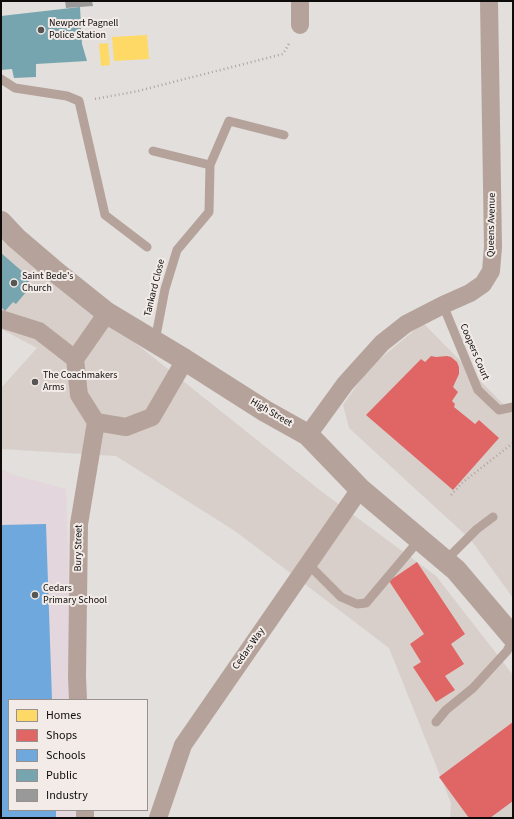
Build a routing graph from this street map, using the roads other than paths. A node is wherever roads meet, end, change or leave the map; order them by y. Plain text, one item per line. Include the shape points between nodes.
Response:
1 (300, 1) edge
2 (489, 1) edge
3 (300, 25) road end
4 (1, 78) edge
5 (284, 135) dead end
6 (153, 151) dead end
7 (210, 165) junction
8 (1, 222) edge
9 (147, 247) dead end
10 (443, 305) junction
11 (107, 313) junction
12 (1, 319) edge
13 (154, 341) junction
14 (75, 359) junction
15 (185, 360) junction
16 (513, 407) edge
17 (96, 422) junction
18 (308, 435) junction
19 (360, 489) junction
20 (493, 516) dead end
21 (420, 539) junction
22 (445, 561) junction
23 (308, 564) junction
24 (513, 638) edge
25 (78, 699) edge
26 (436, 722) dead end
27 (158, 818) edge

1 - 3 street
2 - 10 street, Queens Avenue via 493,247 490,271 483,284
4 - 9 lane via 15,88 67,96 79,101 105,216
5 - 7 lane, Tankard Close via 229,121
6 - 7 lane
7 - 13 lane, Tankard Close via 209,212 177,250 165,289
8 - 11 street, High Street via 16,238
10 - 16 lane, Coopers Court via 478,390 499,410
10 - 18 street, Queens Avenue via 406,324 382,343 345,384
11 - 13 street, High Street
11 - 14 street
12 - 14 street via 39,331
13 - 15 street, High Street
14 - 17 street via 79,395
15 - 17 street via 152,418 126,427
15 - 18 street, High Street
17 - 25 street, Bury Street via 79,524
18 - 19 street, High Street
19 - 21 street, High Street
19 - 23 street, Cedars Way
20 - 22 lane
21 - 22 street, High Street
21 - 23 lane via 366,603 357,604 341,597
22 - 24 street, High Street via 456,570
23 - 27 street, Cedars Way via 183,745
24 - 26 lane via 507,651 478,683

